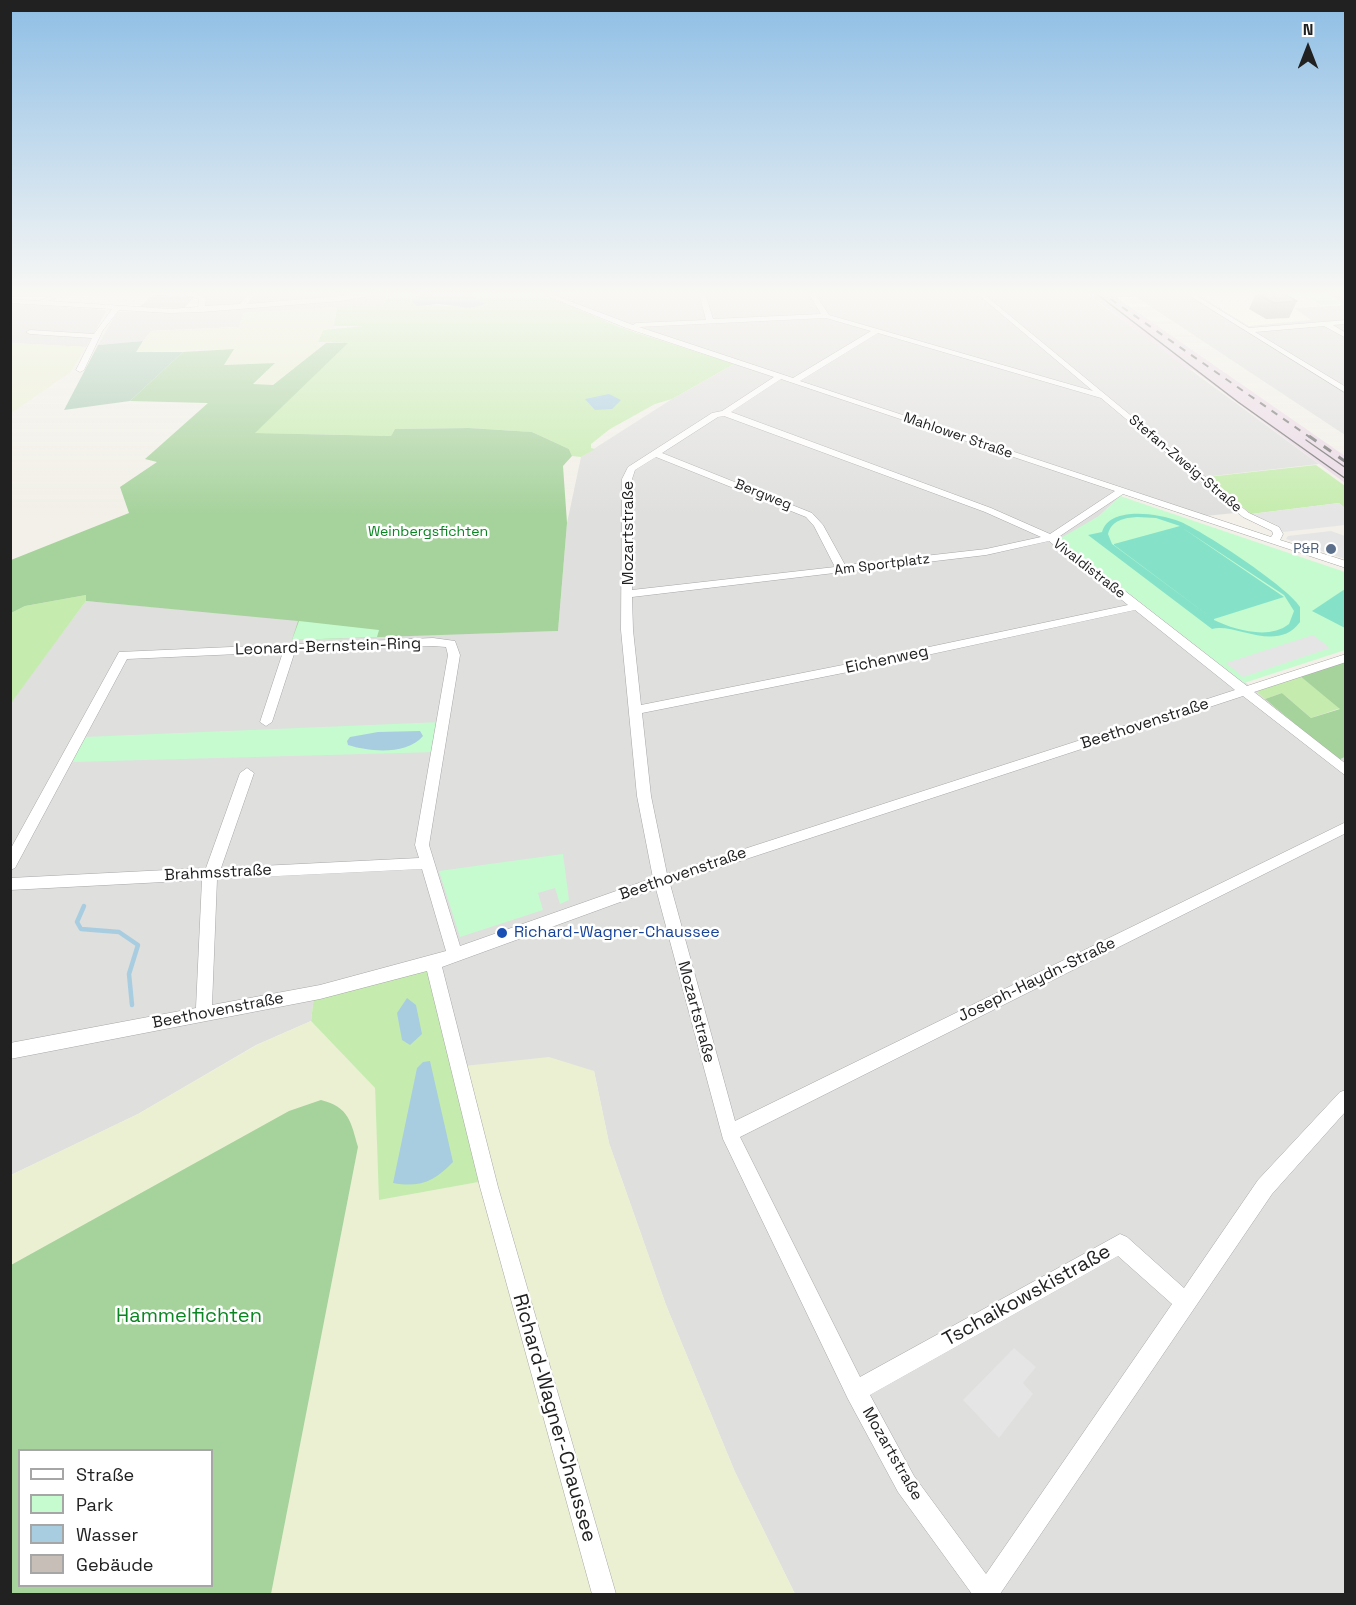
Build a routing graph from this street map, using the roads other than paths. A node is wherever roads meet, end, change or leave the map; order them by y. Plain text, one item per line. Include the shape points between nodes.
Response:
1 (82, 366) edge
2 (750, 366) edge
3 (810, 366) edge
4 (999, 366) edge
5 (1068, 366) edge
6 (1306, 366) edge
7 (80, 370) dead end
8 (787, 378) junction
9 (1346, 391) edge
10 (1105, 396) junction
11 (725, 413) junction
12 (655, 453) junction
13 (1121, 492) junction
14 (1052, 538) junction
15 (1274, 542) junction
16 (1346, 565) edge
17 (842, 570) junction
18 (628, 594) junction
19 (1137, 606) junction
20 (290, 648) junction
21 (1346, 658) edge
22 (1248, 691) junction
23 (636, 710) junction
24 (266, 722) dead end
25 (1346, 771) edge
26 (247, 773) dead end
27 (1346, 827) edge
28 (426, 863) junction
29 (10, 864) edge
30 (211, 873) junction
31 (662, 881) junction
32 (10, 884) edge
33 (455, 954) junction
34 (433, 963) junction
35 (204, 1014) junction
36 (10, 1051) edge
37 (1346, 1098) edge
38 (729, 1133) junction
39 (1186, 1303) junction
40 (856, 1391) junction
41 (604, 1594) edge
42 (986, 1594) edge

1 - 7 street
2 - 8 street, Mahlower Straße
3 - 8 street, Mozartstraße
4 - 10 street
5 - 10 street, Stefan-Zweig-Straße
6 - 9 street
8 - 11 street, Mozartstraße
8 - 13 street, Mahlower Straße
10 - 15 street, Stefan-Zweig-Straße via 1245,515 1276,529
11 - 12 street, Mozartstraße via 715,415
11 - 14 street, Vivaldistraße via 988,510
12 - 17 street, Bergweg via 809,515
12 - 18 street, Mozartstraße via 631,469 627,479
13 - 14 street, Am Sportplatz
13 - 15 street, Mahlower Straße
14 - 17 street, Am Sportplatz via 986,552
14 - 19 street, Vivaldistraße
15 - 16 street, Mahlower Straße
17 - 18 street, Am Sportplatz
18 - 23 street, Mozartstraße via 627,630
19 - 22 street, Vivaldistraße
19 - 23 street, Eichenweg
20 - 24 street
20 - 28 street, Leonard-Bernstein-Ring via 451,644 454,649 422,845
20 - 29 street, Leonard-Bernstein-Ring via 123,655
21 - 22 street, Beethovenstraße
22 - 25 street, Vivaldistraße
22 - 31 street, Beethovenstraße
23 - 31 street, Mozartstraße via 644,796
26 - 30 street
27 - 38 street, Joseph-Haydn-Straße
28 - 30 street, Brahmsstraße
28 - 33 street, Leonard-Bernstein-Ring
30 - 32 street, Brahmsstraße
30 - 35 street
31 - 33 street, Beethovenstraße
31 - 38 street, Mozartstraße
33 - 34 street, Beethovenstraße
34 - 35 street, Beethovenstraße via 320,992
34 - 41 street, Richard-Wagner-Chaussee via 489,1187
35 - 36 street, Beethovenstraße
37 - 39 street via 1265,1187
38 - 40 street, Mozartstraße
39 - 40 street, Tschaikowskistraße via 1120,1244
39 - 42 street
40 - 42 street, Mozartstraße via 906,1484

